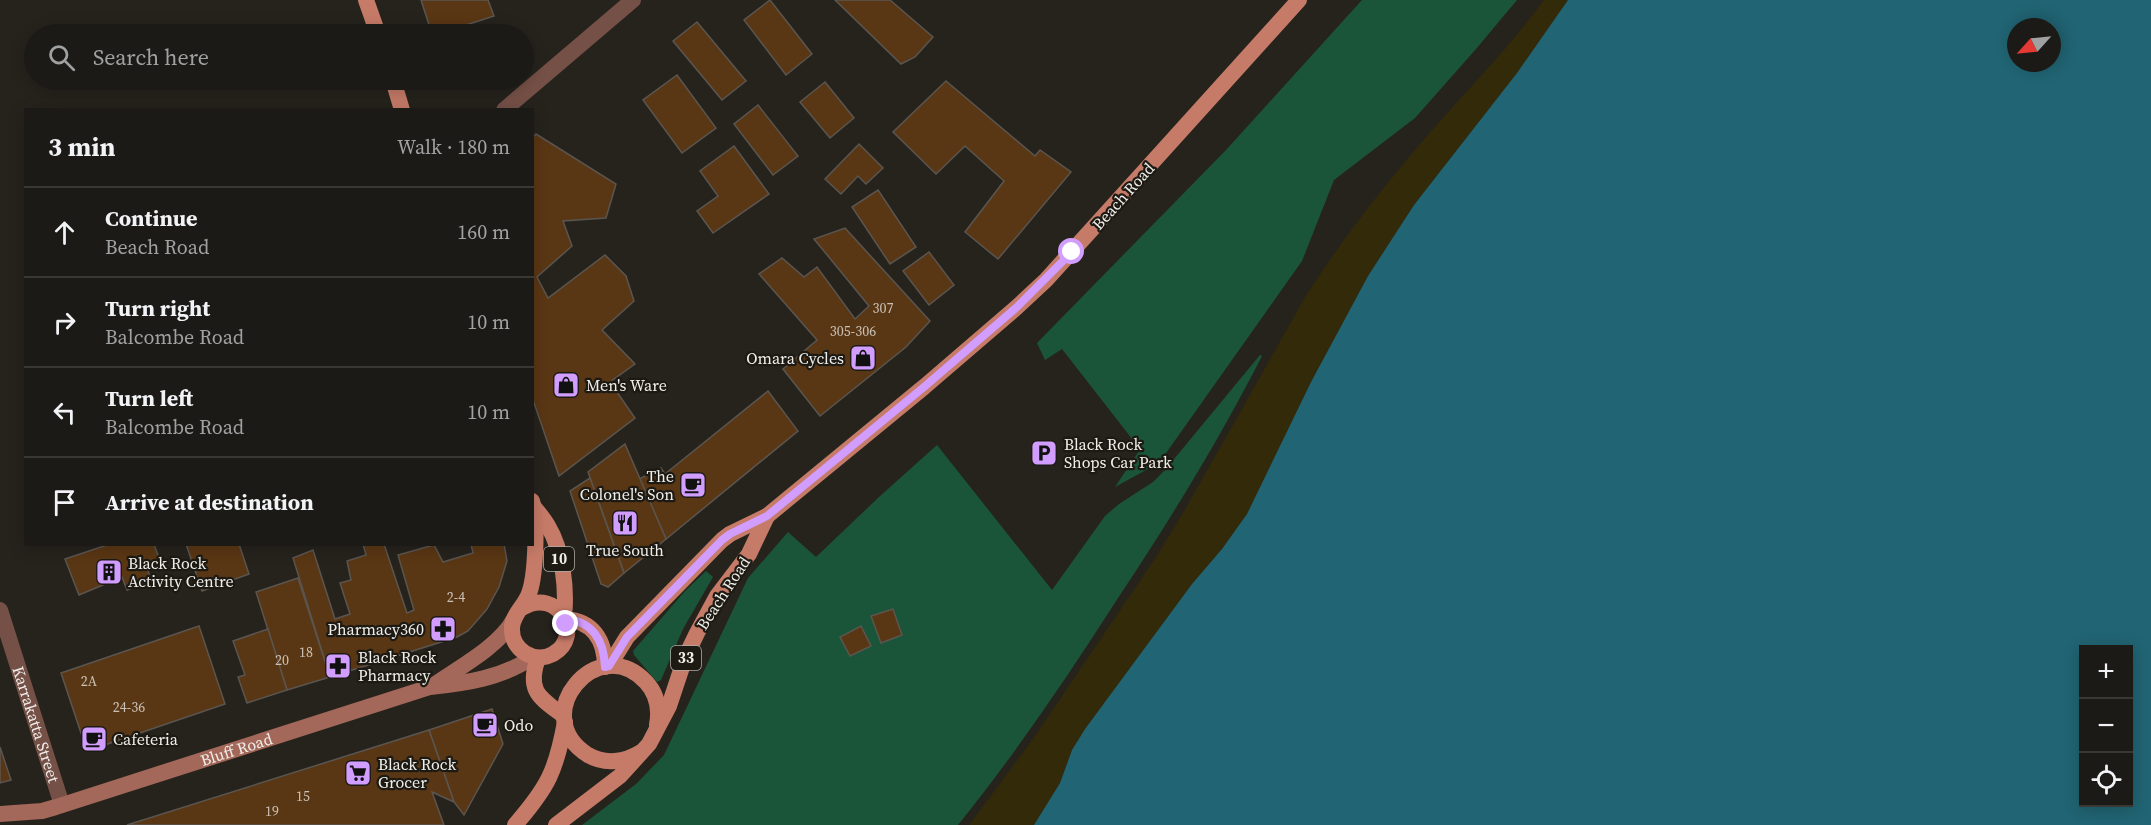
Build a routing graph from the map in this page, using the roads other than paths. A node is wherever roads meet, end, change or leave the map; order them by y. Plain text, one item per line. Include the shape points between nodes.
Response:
1 (366, 0) edge
2 (633, 0) edge
3 (1299, 0) edge
4 (374, 24) edge
5 (534, 84) edge
6 (396, 90) edge
7 (527, 90) edge
8 (401, 108) edge
9 (506, 108) edge
10 (534, 505) edge
11 (767, 516) junction
12 (533, 546) edge
13 (0, 610) edge
14 (518, 614) junction
15 (564, 618) junction
16 (536, 657) junction
17 (607, 667) junction
18 (430, 687) junction
19 (565, 718) junction
20 (649, 742) junction
21 (62, 805) junction
22 (42, 811) junction
23 (0, 814) edge
24 (16, 825) edge
25 (515, 825) edge
26 (556, 825) edge

1 - 4 main road
2 - 5 street
3 - 11 main road, Beach Road / 33 via 1046,280
6 - 8 main road
7 - 9 street
10 - 15 main road, 10 via 554,539 564,585
11 - 17 main road, Beach Road / 33 via 722,540 627,637
11 - 20 main road, Beach Road / 33 via 749,554 717,596 697,633 669,706
12 - 14 main road, 10 via 533,578
13 - 21 street, Karrakatta Street
14 - 15 main road via 535,602 559,610
14 - 16 main road via 512,633 516,644 524,653
14 - 18 main road, Bluff Road via 507,632
15 - 16 main road, 10 via 567,633 562,646 552,655
15 - 17 main road via 584,623 597,635
16 - 18 main road, Bluff Road via 483,679
16 - 19 main road via 533,675 537,693
17 - 19 main road via 577,681 569,693
17 - 20 main road via 632,671 652,690 659,717
18 - 21 main road, Bluff Road
19 - 20 main road via 574,743 594,758 624,759 636,755
19 - 25 main road via 560,752 551,776
20 - 26 main road, Beach Road / 33 via 620,776
21 - 22 main road, Bluff Road
22 - 23 main road, Bluff Road
22 - 24 main road, Bluff Road

